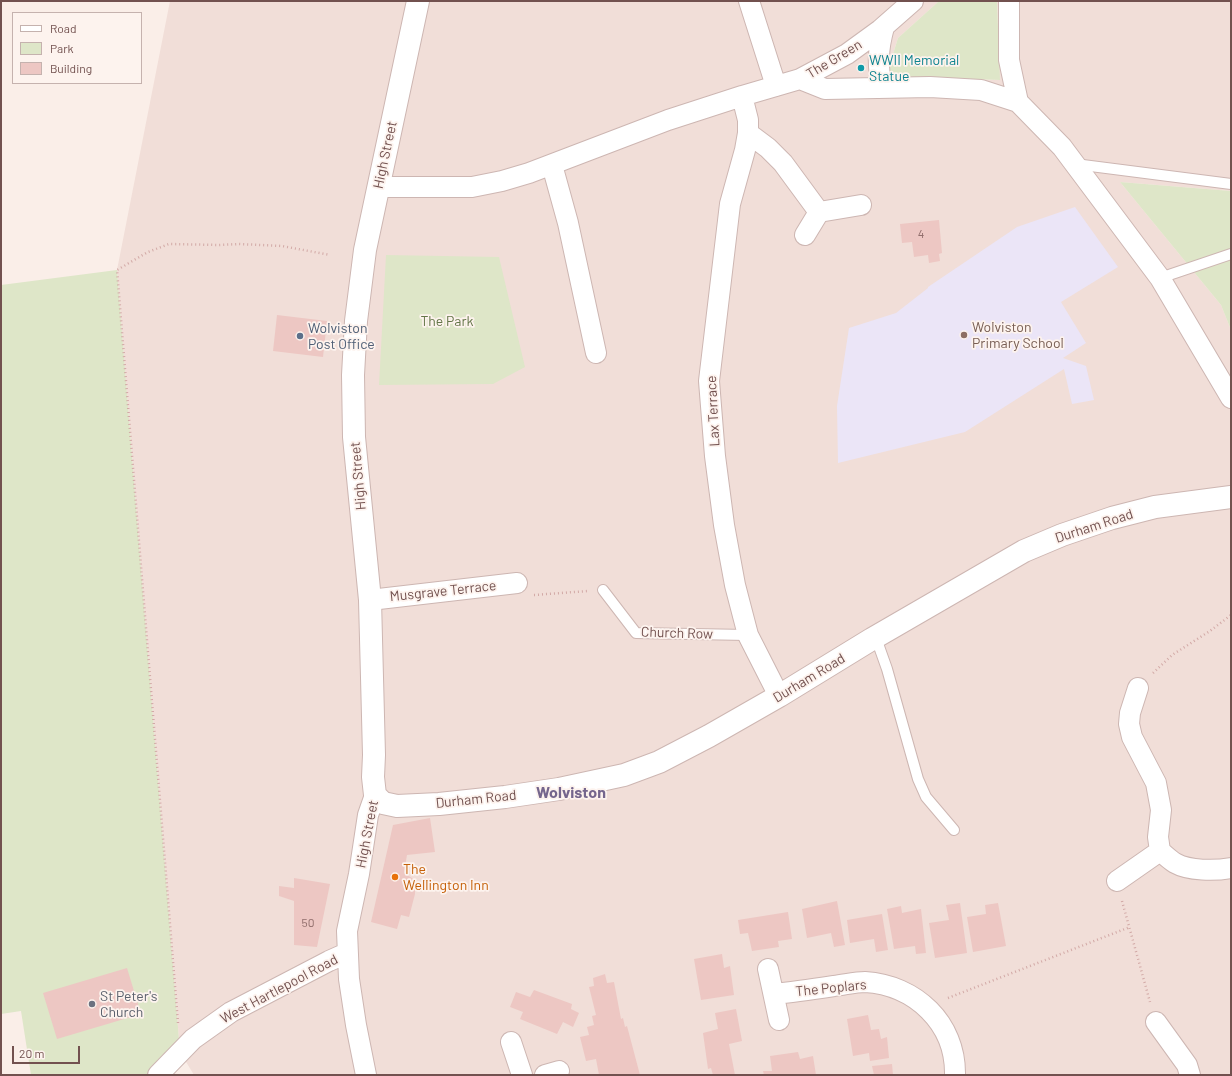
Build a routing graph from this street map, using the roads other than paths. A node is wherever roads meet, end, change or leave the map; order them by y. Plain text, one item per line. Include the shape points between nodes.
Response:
1 (418, 1) edge
2 (749, 1) edge
3 (913, 1) edge
4 (1009, 1) edge
5 (884, 27) junction
6 (800, 79) junction
7 (776, 86) junction
8 (882, 87) junction
9 (742, 96) junction
10 (1018, 102) junction
11 (748, 133) junction
12 (1075, 164) junction
13 (552, 165) junction
14 (1231, 184) edge
15 (379, 186) junction
16 (861, 205) dead end
17 (819, 212) junction
18 (805, 235) dead end
19 (1231, 254) edge
20 (1160, 278) junction
21 (596, 353) dead end
22 (1231, 398) edge
23 (1231, 497) edge
24 (517, 583) road end
25 (603, 590) road end
26 (370, 600) junction
27 (748, 634) junction
28 (876, 638) junction
29 (1138, 688) road end
30 (779, 696) junction
31 (375, 795) junction
32 (954, 830) dead end
33 (1160, 851) junction
34 (1231, 868) edge
35 (1117, 881) road end
36 (347, 953) junction
37 (768, 969) dead end
38 (774, 994) junction
39 (779, 1020) dead end
40 (1156, 1022) road end
41 (511, 1042) dead end
42 (158, 1075) edge
43 (366, 1075) edge
44 (522, 1075) edge
45 (955, 1075) edge
46 (1190, 1075) edge

1 - 15 street, High Street
2 - 7 street
3 - 5 street, The Green
4 - 10 street via 1009,60
5 - 6 street, The Green via 847,54
5 - 8 street via 878,47
6 - 7 street
6 - 8 street, The Green via 825,89
7 - 9 street
8 - 10 street, The Green via 981,90
9 - 11 street, Lax Terrace via 748,120
9 - 13 street via 668,120
10 - 12 street
11 - 17 street via 783,163
11 - 27 street, Lax Terrace via 730,204 709,381 724,525 735,585
12 - 14 lane
12 - 20 street
13 - 15 street via 472,187
13 - 21 street via 568,223
15 - 26 street, High Street via 365,250 356,321 353,375 354,437
16 - 17 street
17 - 18 street
19 - 20 lane
20 - 22 street
23 - 28 street, Durham Road via 1155,508 1112,518 1062,535 1024,551
24 - 26 street, Musgrave Terrace
25 - 27 lane, Church Row via 636,634
26 - 31 street, High Street
27 - 30 street, Lax Terrace
28 - 30 street, Durham Road
28 - 32 lane via 888,669 918,779 926,797
29 - 33 street via 1129,724 1132,737 1156,783 1161,810 1158,837
30 - 31 street, Durham Road via 659,762 624,775 559,789 439,804 397,806 383,803
31 - 36 street, High Street via 368,815 347,931
33 - 34 street via 1175,863 1194,868
33 - 35 street
36 - 42 street, West Hartlepool Road via 231,1012 193,1039
36 - 43 street, High Street via 356,1025
37 - 38 street
38 - 39 street
38 - 45 street, The Poplars via 863,982 888,985 911,995 927,1007 941,1023 950,1044
40 - 46 street via 1188,1065
41 - 44 street

